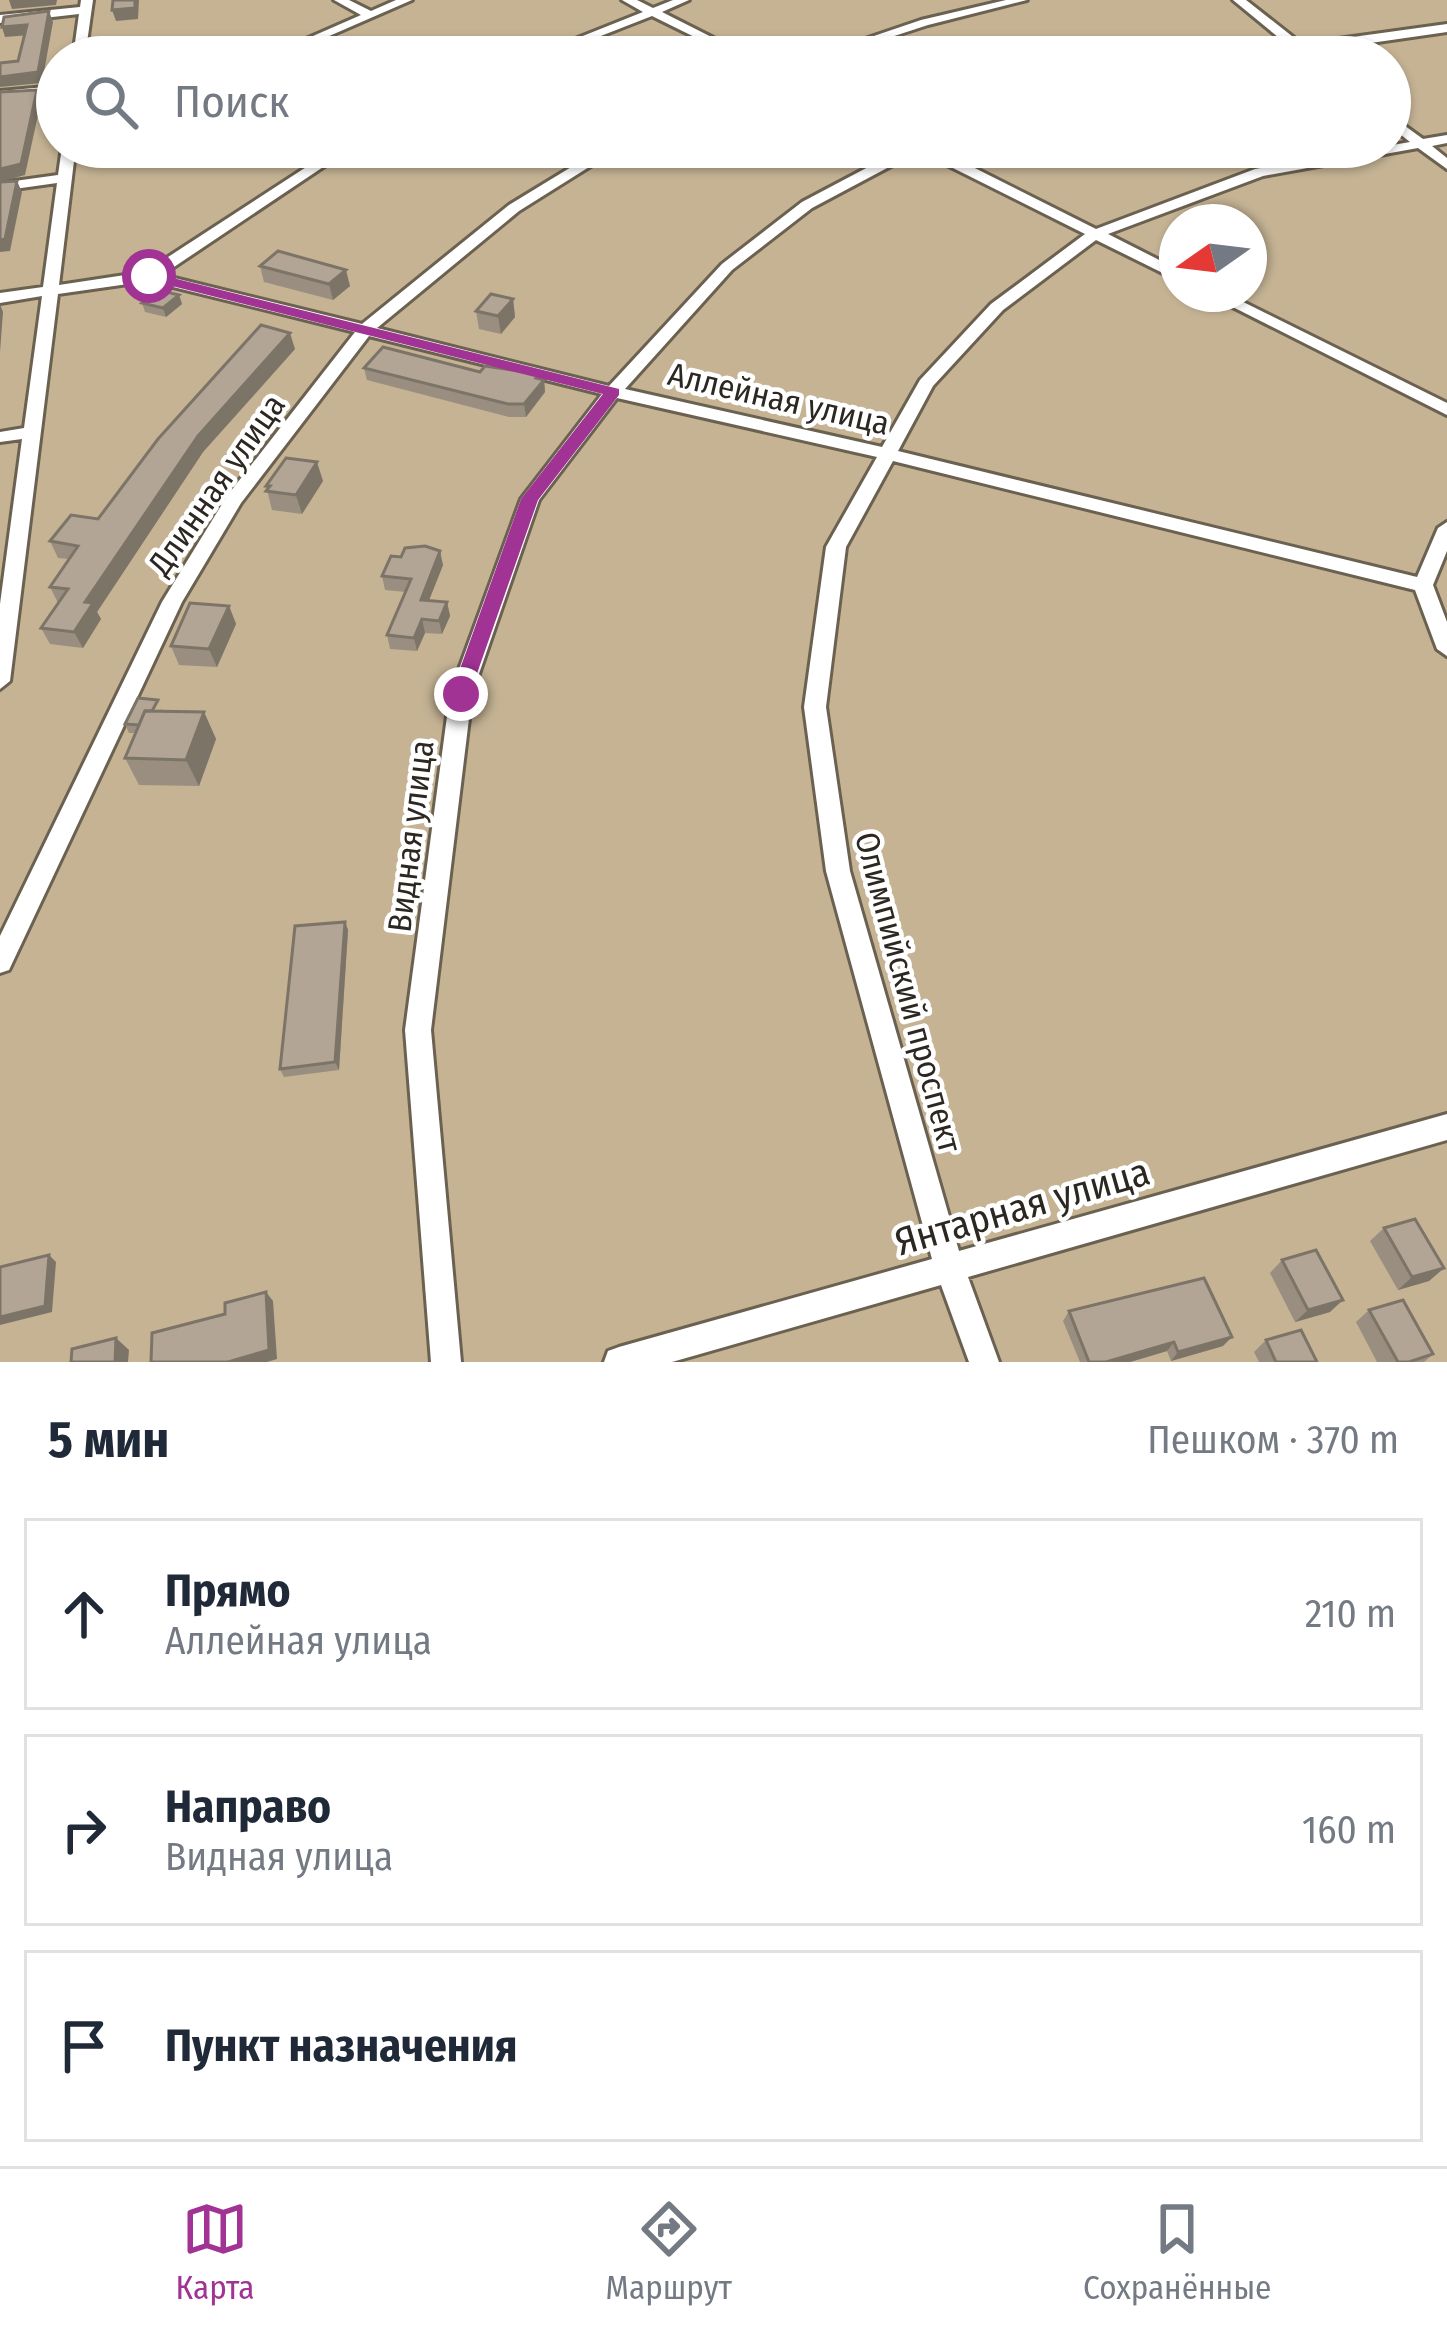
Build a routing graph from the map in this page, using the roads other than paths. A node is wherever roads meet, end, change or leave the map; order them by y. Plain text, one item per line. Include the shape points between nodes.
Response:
1 (340, 0) edge
2 (406, 0) edge
3 (628, 0) edge
4 (683, 0) edge
5 (1022, 0) edge
6 (1239, 0) edge
7 (86, 5) edge
8 (649, 10) junction
9 (370, 15) junction
10 (0, 20) edge
11 (1447, 28) edge
12 (82, 36) edge
13 (320, 36) edge
14 (586, 36) edge
15 (702, 36) edge
16 (882, 36) edge
17 (1284, 36) edge
18 (1384, 36) edge
19 (36, 92) edge
20 (0, 95) edge
21 (1411, 136) edge
22 (1447, 139) edge
23 (1420, 143) junction
24 (1411, 145) edge
25 (1447, 164) edge
26 (49, 168) edge
27 (66, 168) edge
28 (314, 168) edge
29 (580, 168) edge
30 (878, 168) edge
31 (961, 168) edge
32 (1282, 168) edge
33 (0, 187) edge
34 (1095, 234) junction
35 (1159, 266) edge
36 (149, 276) junction
37 (49, 291) junction
38 (0, 298) edge
39 (1251, 312) edge
40 (364, 331) junction
41 (613, 392) junction
42 (1447, 410) edge
43 (34, 432) junction
44 (0, 437) edge
45 (888, 454) junction
46 (1447, 528) edge
47 (1423, 585) junction
48 (4, 608) edge
49 (1447, 649) edge
50 (0, 682) edge
51 (0, 962) edge
52 (1447, 1127) edge
53 (949, 1266) junction
54 (446, 1362) edge
55 (620, 1362) edge
56 (984, 1362) edge

1 - 9 street
2 - 9 street
3 - 8 street
4 - 8 street
5 - 16 street
6 - 17 street
7 - 10 street
7 - 12 street
8 - 14 street
8 - 15 street
9 - 13 street
11 - 18 street
19 - 20 street
21 - 23 street
22 - 23 street, Олимпийский проспект
23 - 24 street, Олимпийский проспект
23 - 25 street
26 - 33 street
27 - 37 street
28 - 36 street
29 - 40 street, Длинная улица via 514,208
30 - 41 street, Видная улица via 807,205 728,267
31 - 34 street
32 - 34 street, Олимпийский проспект
34 - 35 street
34 - 45 street, Олимпийский проспект via 997,308 926,384
36 - 37 street, Аллейная улица
36 - 40 street, Аллейная улица
37 - 38 street, Аллейная улица
37 - 43 street
39 - 42 street
40 - 41 street, Аллейная улица
40 - 51 street, Длинная улица via 234,500 172,602
41 - 45 street, Аллейная улица
41 - 54 street, Видная улица via 530,499 461,694 418,1030
43 - 44 street
43 - 48 street
45 - 47 street, Аллейная улица
45 - 53 street, Олимпийский проспект via 836,547 815,707 838,871
46 - 47 street
47 - 49 street
48 - 50 street
52 - 53 street, Янтарная улица
53 - 55 street, Янтарная улица
53 - 56 street, Олимпийский проспект

